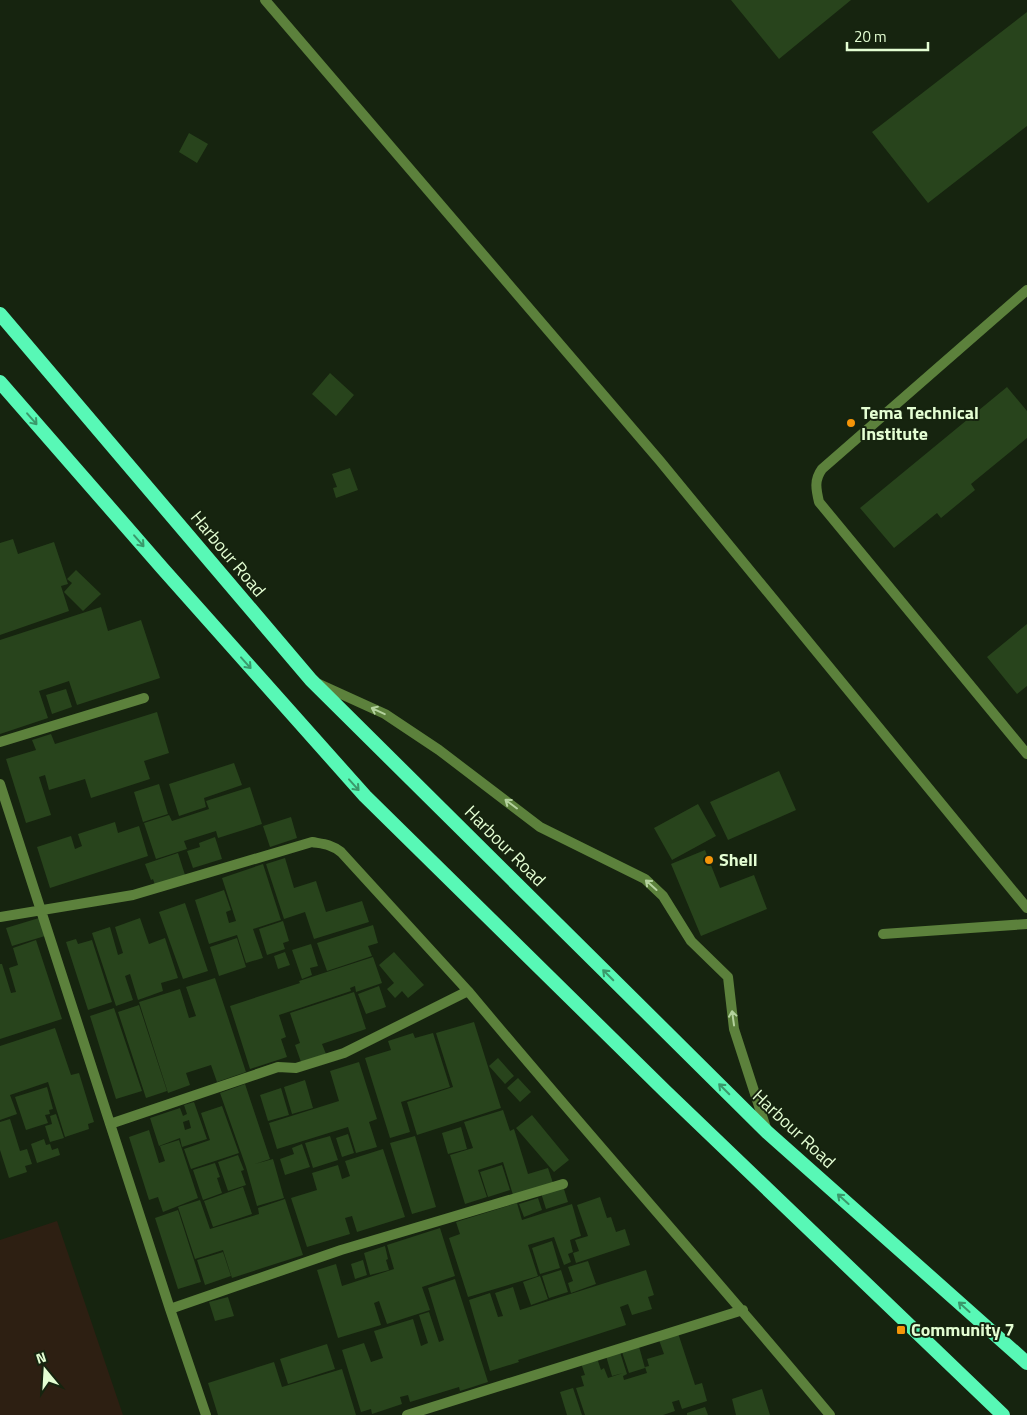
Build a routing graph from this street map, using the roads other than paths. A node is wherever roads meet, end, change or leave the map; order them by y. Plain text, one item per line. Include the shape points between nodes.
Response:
1 (265, 0) edge
2 (1027, 290) edge
3 (0, 314) edge
4 (0, 382) edge
5 (311, 680) junction
6 (144, 698) dead end
7 (0, 742) edge
8 (1027, 754) edge
9 (0, 784) edge
10 (1027, 908) edge
11 (41, 911) junction
12 (0, 917) edge
13 (1027, 924) edge
14 (882, 934) dead end
15 (468, 991) junction
16 (110, 1124) junction
17 (767, 1132) junction
18 (563, 1184) dead end
19 (170, 1309) junction
20 (743, 1310) junction
21 (1027, 1363) edge
22 (206, 1415) edge
23 (407, 1415) edge
24 (830, 1415) edge
25 (1003, 1415) edge

1 - 10 street via 660,462
2 - 8 street via 822,470 816,477 816,492 819,502
3 - 5 highway, Harbour Road
4 -> 25 highway via 364,796 665,1092
17 -> 5 highway, Harbour Road
17 -> 5 street via 734,1029 728,977 691,941 663,896 645,880 540,827 440,750 385,714
6 - 7 street
9 - 11 street
11 - 12 street
11 - 15 street via 133,895 321,842 341,852
11 - 16 street
13 - 14 street
15 - 16 street via 344,1053 296,1068 278,1067
15 - 20 street
16 - 19 street
21 -> 17 highway, Harbour Road
18 - 19 street via 342,1250
19 - 22 street
20 - 23 street
20 - 24 street

